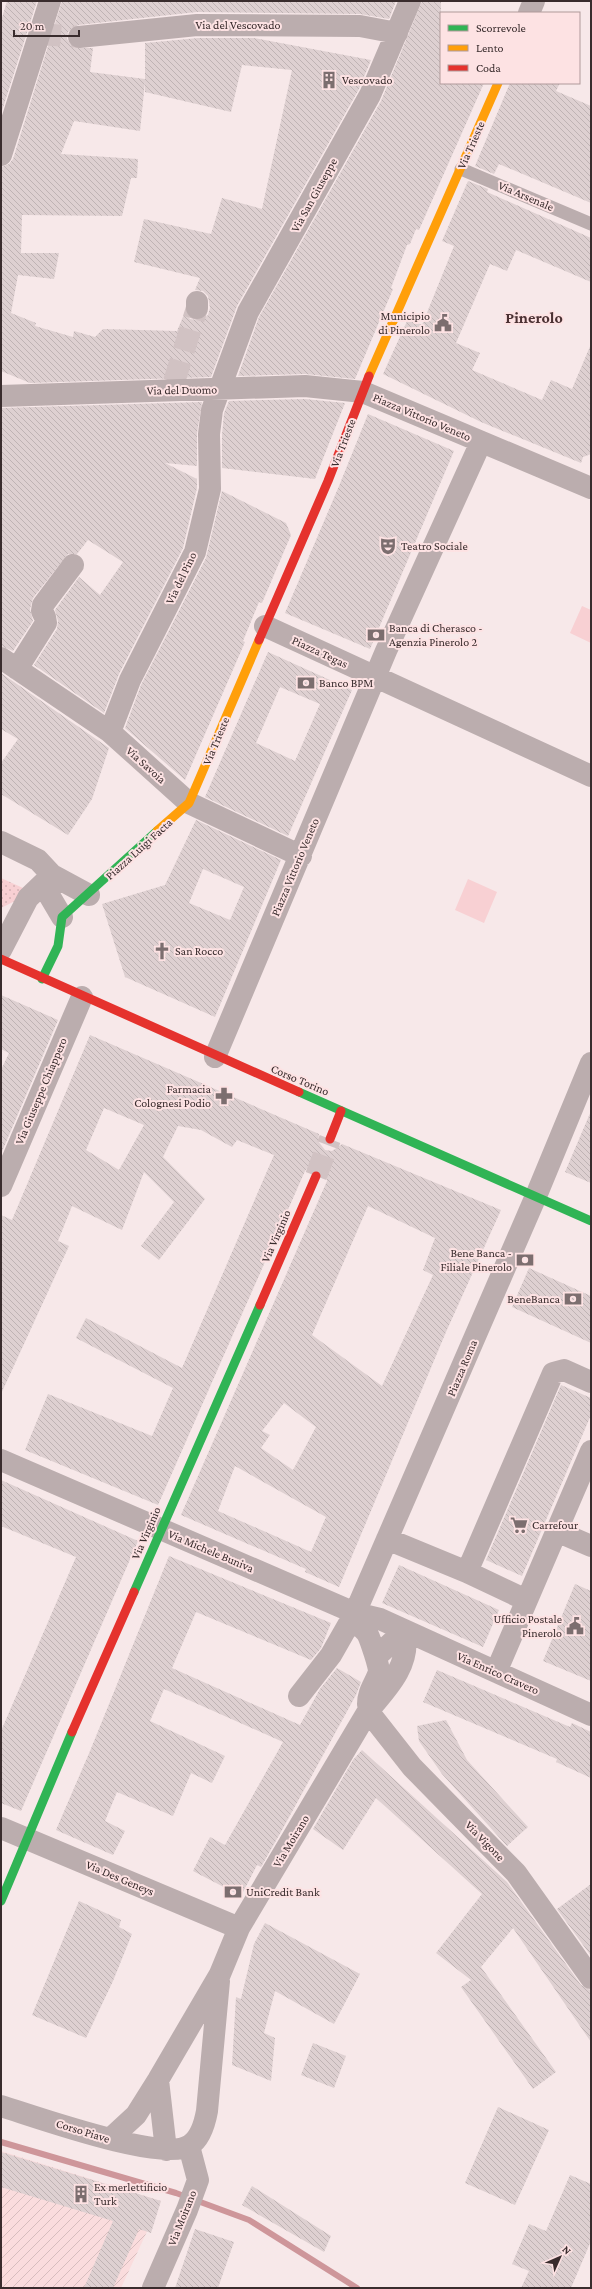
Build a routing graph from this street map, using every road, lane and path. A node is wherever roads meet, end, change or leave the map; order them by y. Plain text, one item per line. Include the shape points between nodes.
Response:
1 (50, 1) edge
2 (410, 1) edge
3 (534, 1) edge
4 (529, 12) edge
5 (397, 33) junction
6 (79, 37) tunnel mouth
7 (498, 84) edge
8 (1, 155) edge
9 (461, 169) junction
10 (591, 224) edge
11 (219, 389) junction
12 (363, 392) junction
13 (1, 396) edge
14 (481, 442) junction
15 (591, 488) edge
16 (73, 565) dead end
17 (264, 626) junction
18 (9, 663) edge
19 (376, 678) junction
20 (110, 732) junction
21 (591, 776) edge
22 (189, 803) junction
23 (1, 842) edge
24 (300, 856) junction
25 (52, 875) junction
26 (89, 895) junction
27 (62, 917) junction
28 (1, 950) edge
29 (1, 959) edge
30 (42, 979) junction
31 (82, 997) junction
32 (215, 1057) junction
33 (591, 1063) edge
34 (341, 1111) junction
35 (330, 1139) tunnel mouth
36 (316, 1176) tunnel mouth
37 (1, 1186) edge
38 (536, 1196) junction
39 (591, 1221) edge
40 (591, 1382) edge
41 (591, 1451) edge
42 (1, 1460) edge
43 (160, 1530) junction
44 (556, 1531) junction
45 (387, 1539) junction
46 (591, 1546) edge
47 (467, 1572) junction
48 (526, 1600) junction
49 (355, 1613) junction
50 (404, 1631) junction
51 (376, 1657) junction
52 (496, 1672) junction
53 (299, 1696) dead end
54 (368, 1711) junction
55 (591, 1715) edge
56 (1, 1828) edge
57 (26, 1838) junction
58 (1, 1901) edge
59 (239, 1928) junction
60 (220, 1974) junction
61 (591, 1978) edge
62 (158, 2080) junction
63 (1, 2106) edge
64 (110, 2139) junction
65 (189, 2146) junction
66 (166, 2150) junction
67 (153, 2288) edge

1 - 8 street
2 - 5 street, Via San Giuseppe
3 - 4 street
5 - 6 street, Via del Vescovado via 360,26 197,25
5 - 11 street, Via San Giuseppe via 370,95 248,312
7 - 9 street, Via Trieste
9 - 10 lane, Via Arsenale
9 - 12 street, Via Trieste
11 - 12 street, Via del Duomo via 305,386
11 - 13 street, Via del Duomo via 173,386
11 - 20 street, Via del Pino via 212,410 209,434 210,489 195,552 130,680
12 - 14 street, Piazza Vittorio Veneto
12 - 17 street, Via Trieste via 328,481
14 - 15 street, Piazza Vittorio Veneto
14 - 19 street, Piazza Vittorio Veneto
16 - 18 street via 43,605 46,623
17 - 19 street, Piazza Tegas
17 - 22 street, Via Trieste
18 - 20 street, Via Savoia
19 - 21 street
19 - 24 street, Piazza Vittorio Veneto
20 - 22 street, Via Savoia
22 - 24 street, Via Savoia
22 - 26 street, Piazza Luigi Facta
23 - 25 street via 38,860
24 - 32 street, Piazza Vittorio Veneto
25 - 26 street
25 - 27 street via 49,895
25 - 28 street via 28,898
26 - 27 street, Piazza Luigi Facta
27 - 30 street via 58,946
29 - 30 street, Corso Torino
30 - 31 street, Corso Torino
31 - 32 street, Corso Torino
31 - 37 street, Via Giuseppe Chiappero
32 - 34 street, Corso Torino
33 - 38 street
34 - 35 street
34 - 38 street, Corso Torino
36 - 43 street, Via Virginio
38 - 39 street, Corso Torino
38 - 45 street, Piazza Roma
40 - 47 street via 564,1370 553,1373
41 - 44 street
42 - 43 street, Via Michele Buniva
43 - 49 street, Via Michele Buniva
43 - 57 street, Via Virginio
44 - 46 street
44 - 48 street
45 - 47 street
45 - 49 street, Piazza Roma
47 - 48 street
48 - 52 street
49 - 50 street, Via Michele Buniva via 380,1619
49 - 51 street, Via Moirano via 355,1621 369,1636
49 - 53 street via 331,1655
50 - 51 street
50 - 52 street, Via Enrico Cravero
50 - 54 street, Via Moirano via 407,1645 399,1670 387,1690
51 - 54 street, Via Moirano via 379,1672 368,1694
52 - 55 street, Via Enrico Cravero
54 - 59 street, Via Moirano
54 - 61 street, Via Vigone via 412,1767 516,1873
56 - 57 street, Via Des Geneys
57 - 58 street, Via Virginio
57 - 59 street, Via Des Geneys
59 - 60 street, Via Moirano
60 - 62 street, Via Moirano
60 - 65 street, Via Moirano via 207,2110 204,2125
62 - 64 street, Via Moirano via 136,2114
62 - 66 street
63 - 64 street, Corso Piave
64 - 66 street, Corso Piave
65 - 66 street
65 - 67 street, Via Moirano via 198,2180

